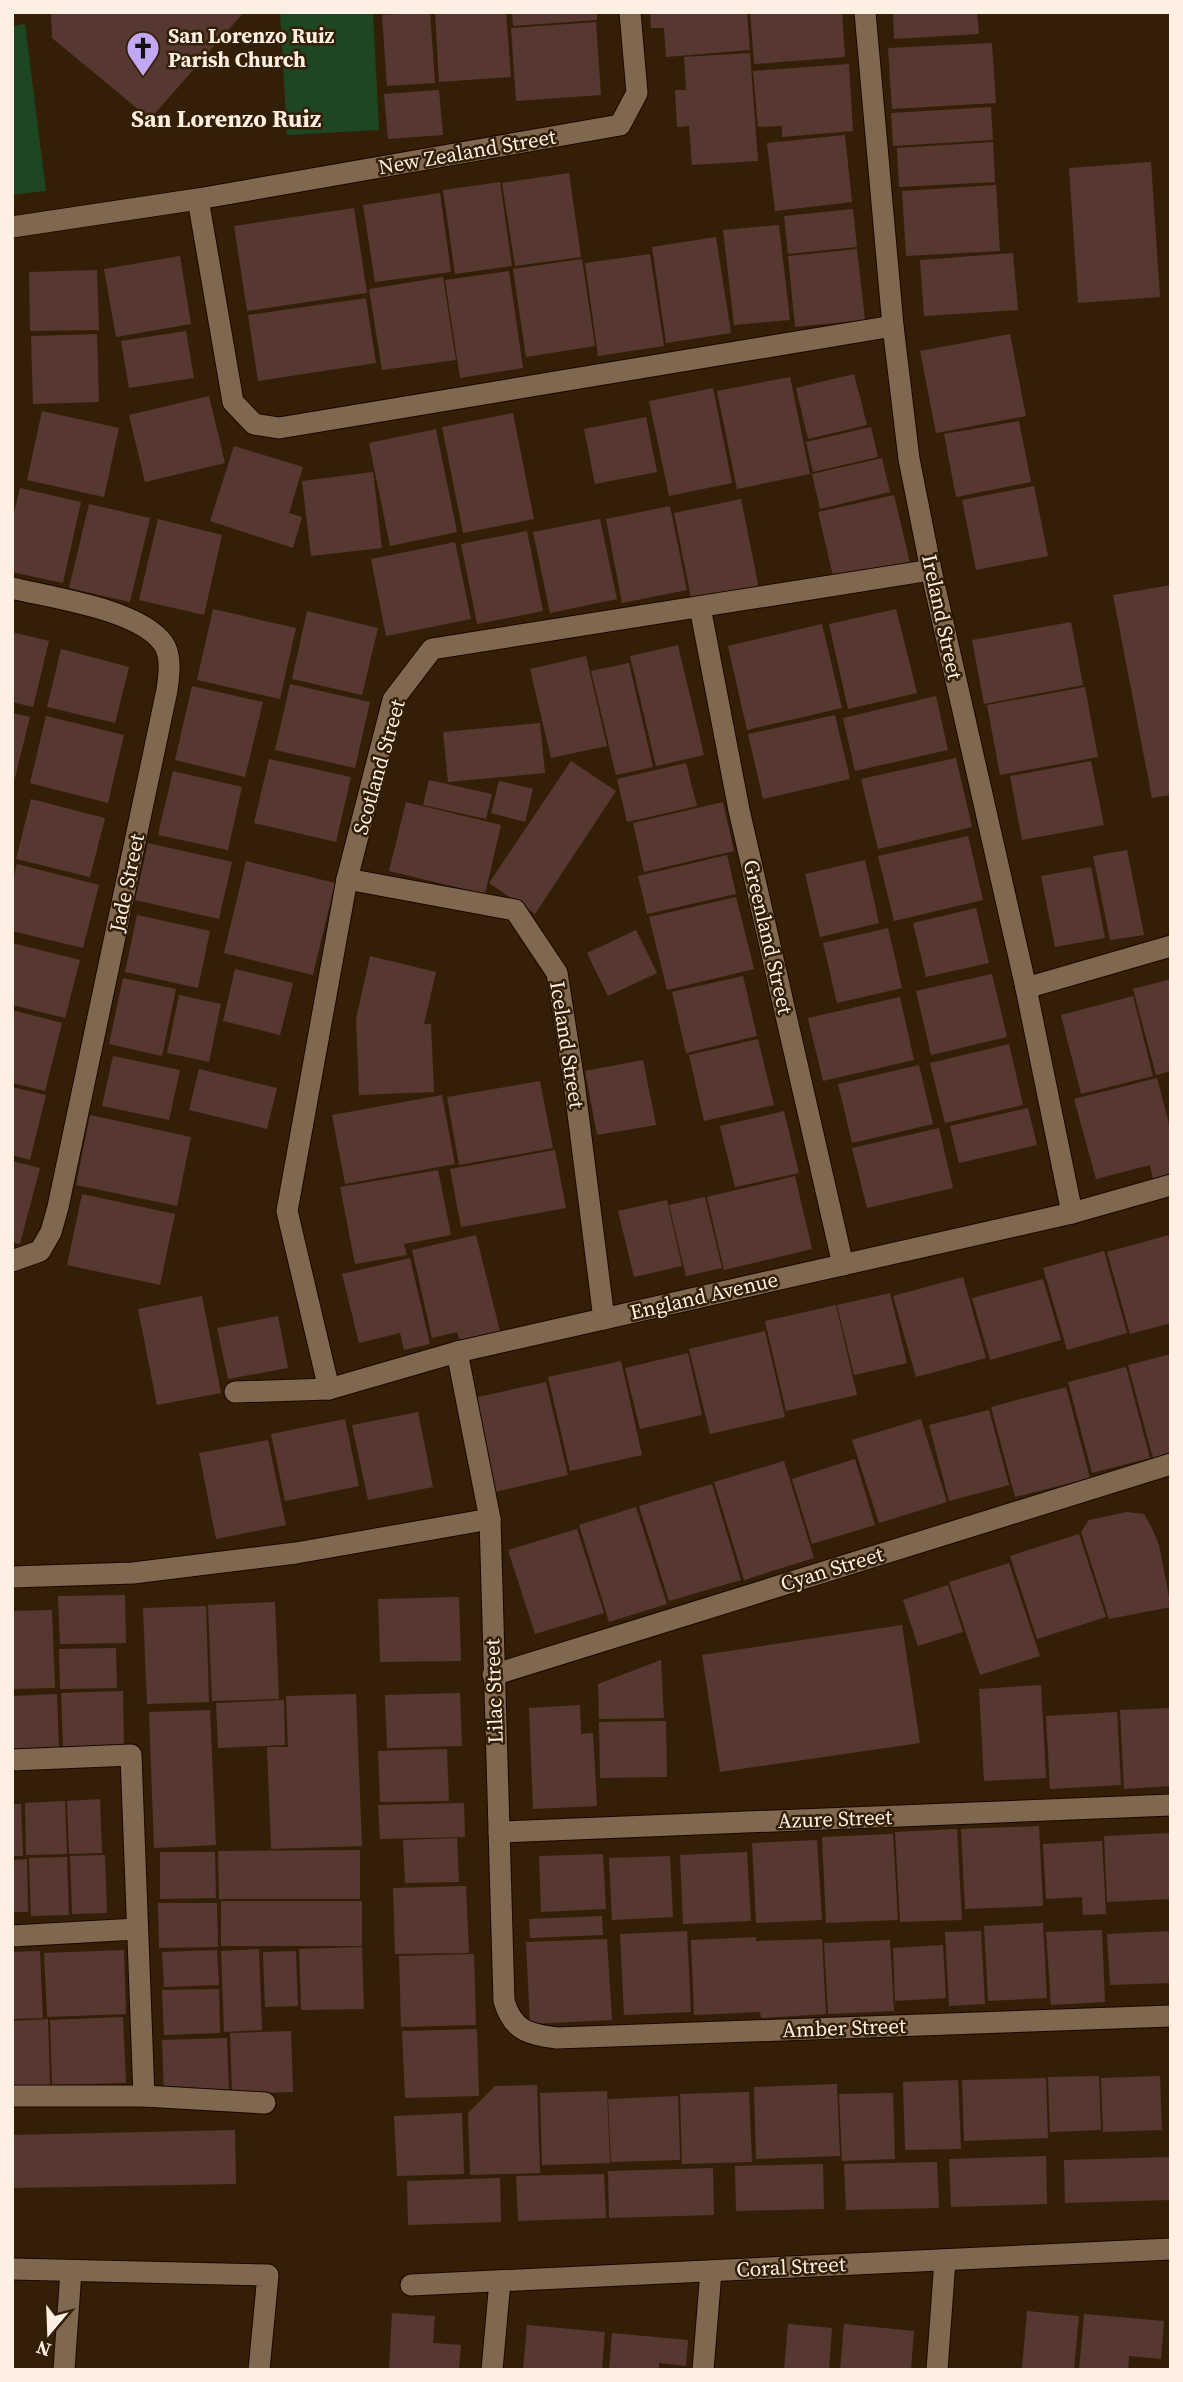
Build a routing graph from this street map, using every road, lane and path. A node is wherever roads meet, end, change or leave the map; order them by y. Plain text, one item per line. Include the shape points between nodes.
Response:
1 (630, 12) edge
2 (865, 12) edge
3 (198, 199) junction
4 (12, 227) edge
5 (893, 327) junction
6 (931, 570) junction
7 (12, 588) edge
8 (700, 607) junction
9 (347, 879) junction
10 (1171, 946) edge
11 (1026, 988) junction
12 (1171, 1185) edge
13 (1072, 1213) junction
14 (12, 1261) edge
15 (843, 1265) junction
16 (604, 1319) junction
17 (457, 1352) junction
18 (329, 1389) junction
19 (234, 1392) dead end
20 (1171, 1464) edge
21 (490, 1520) junction
22 (12, 1577) edge
23 (494, 1675) junction
24 (12, 1760) edge
25 (1171, 1805) edge
26 (499, 1832) junction
27 (137, 1929) junction
28 (12, 1936) edge
29 (1171, 2016) edge
30 (519, 2029) joint
31 (12, 2096) edge
32 (144, 2096) junction
33 (265, 2103) dead end
34 (1171, 2249) edge
35 (945, 2260) junction
36 (12, 2269) edge
37 (71, 2271) junction
38 (712, 2271) junction
39 (500, 2281) junction
40 (411, 2286) dead end
41 (64, 2370) edge
42 (260, 2370) edge
43 (492, 2370) edge
44 (703, 2370) edge
45 (937, 2370) edge

1 - 3 street, New Zealand Street via 637,93 620,125
2 - 5 street, Ireland Street
3 - 4 street
3 - 5 street via 233,402 254,424 279,428
5 - 6 street, Ireland Street via 909,459
6 - 8 street, Scotland Street
6 - 11 street, Ireland Street
7 - 14 street, Jade Street via 117,613 145,627 164,644 169,667 165,704 58,1207 40,1251
8 - 9 street, Scotland Street via 432,649 393,700
8 - 15 street, Greenland Street via 739,810
9 - 16 street, Iceland Street via 515,910 556,973
9 - 18 street, Scotland Street via 287,1211
10 - 11 street
11 - 13 street, Ireland Street
12 - 13 street, England Avenue
13 - 15 street, England Avenue
15 - 16 street, England Avenue
16 - 17 street, England Avenue
17 - 18 street, England Avenue
17 - 21 street, Lilac Street
18 - 19 street, England Avenue
20 - 23 street, Cyan Street
21 - 22 street via 296,1553 147,1572
21 - 23 street, Lilac Street
23 - 26 street, Lilac Street
24 - 27 street via 131,1755
25 - 26 street, Azure Street
26 - 30 street, Lilac Street via 504,2001
27 - 28 street
27 - 32 street
29 - 30 street, Amber Street via 558,2038
31 - 32 street
32 - 33 street
34 - 35 street, Coral Street
35 - 38 street, Coral Street
35 - 45 street
36 - 37 street
37 - 41 street
37 - 42 street via 268,2275
38 - 39 street, Coral Street
38 - 44 street
39 - 40 street, Coral Street
39 - 43 street

